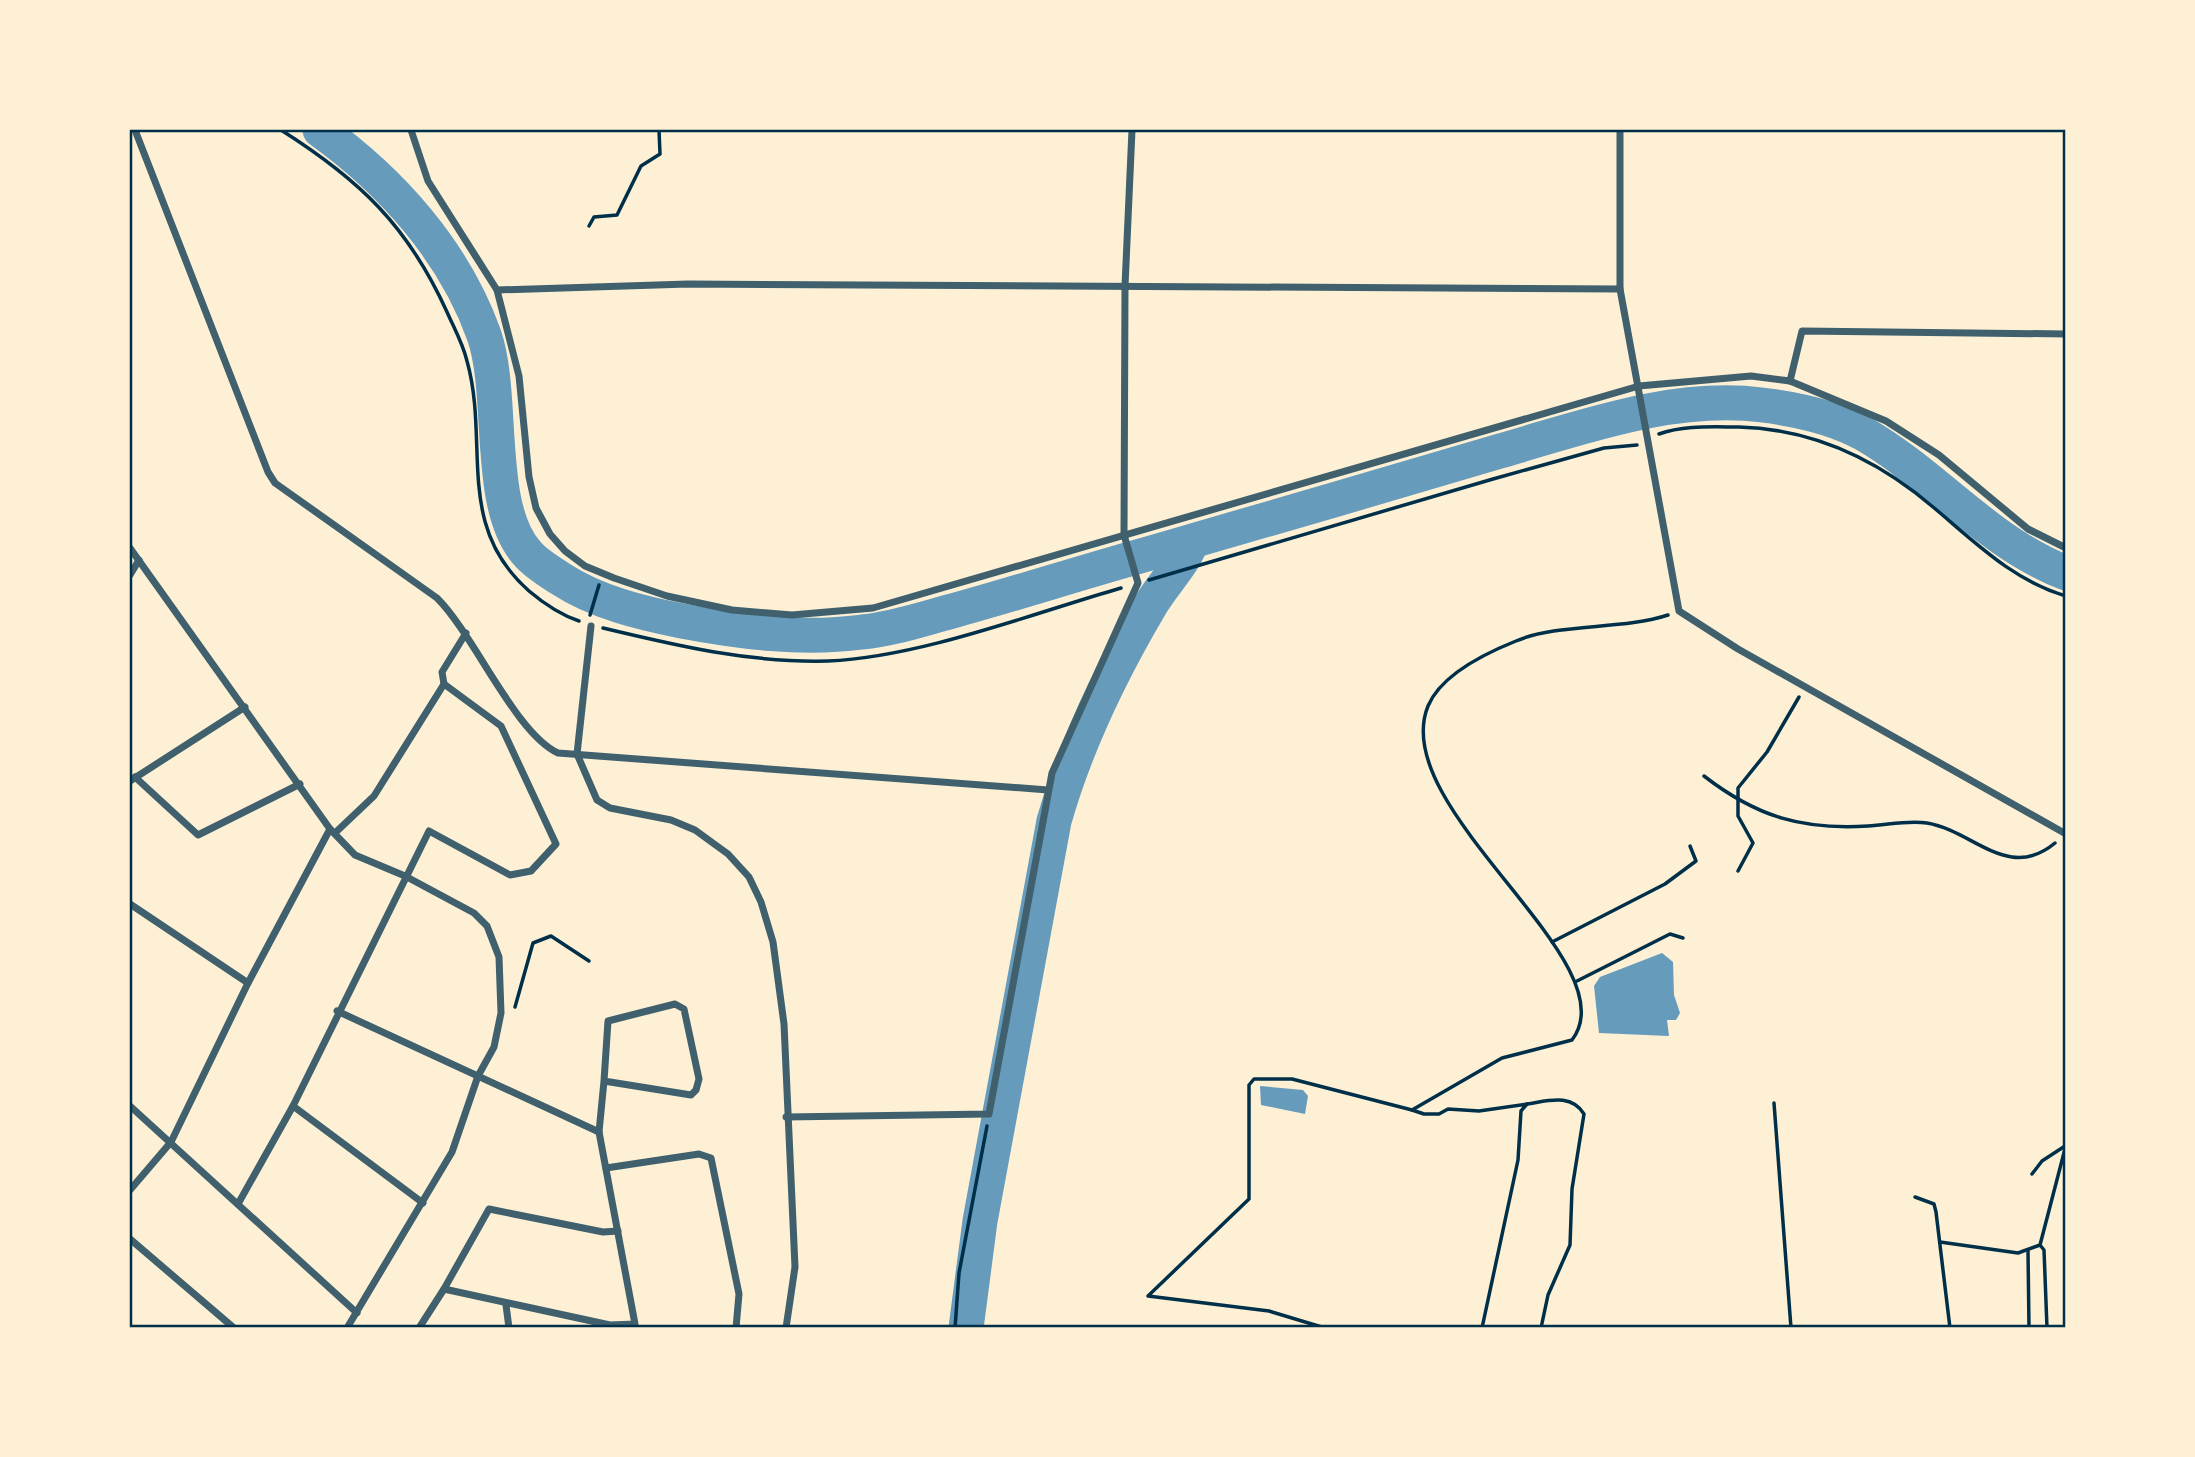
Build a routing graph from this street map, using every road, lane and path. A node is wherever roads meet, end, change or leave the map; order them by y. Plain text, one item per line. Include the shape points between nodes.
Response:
1 (135, 130) edge
2 (281, 130) edge
3 (411, 130) edge
4 (659, 130) edge
5 (1132, 130) edge
6 (1620, 130) edge
7 (589, 226) dead end
8 (1125, 286) junction
9 (1620, 289) junction
10 (497, 290) junction
11 (2066, 334) edge
12 (1790, 381) junction
13 (1639, 386) junction
14 (1650, 440) junction
15 (1124, 535) junction
16 (130, 548) edge
17 (2066, 548) edge
18 (139, 560) junction
19 (602, 573) junction
20 (130, 575) edge
21 (1138, 583) junction
22 (2066, 596) edge
23 (1679, 611) junction
24 (589, 625) junction
25 (466, 633) junction
26 (443, 684) junction
27 (1804, 686) junction
28 (244, 707) junction
29 (577, 754) junction
30 (1704, 776) dead end
31 (132, 779) edge
32 (300, 784) junction
33 (1048, 790) junction
34 (1736, 799) junction
35 (333, 830) junction
36 (2065, 834) edge
37 (1690, 846) dead end
38 (1738, 871) dead end
39 (405, 876) junction
40 (130, 904) edge
41 (1683, 938) dead end
42 (1552, 942) junction
43 (589, 961) dead end
44 (1577, 981) junction
45 (248, 984) junction
46 (337, 1011) junction
47 (501, 1013) junction
48 (478, 1076) junction
49 (604, 1081) junction
50 (1774, 1103) dead end
51 (1527, 1104) junction
52 (130, 1106) edge
53 (293, 1106) junction
54 (1412, 1110) junction
55 (989, 1114) junction
56 (786, 1117) junction
57 (599, 1132) junction
58 (171, 1142) junction
59 (2065, 1145) edge
60 (606, 1168) junction
61 (2032, 1174) dead end
62 (130, 1190) edge
63 (1915, 1197) dead end
64 (423, 1203) junction
65 (238, 1204) junction
66 (618, 1231) junction
67 (130, 1239) edge
68 (1940, 1242) junction
69 (2040, 1245) junction
70 (2028, 1251) junction
71 (444, 1289) junction
72 (506, 1305) junction
73 (357, 1313) junction
74 (610, 1326) edge
75 (636, 1326) edge
76 (234, 1328) edge
77 (347, 1328) edge
78 (419, 1328) edge
79 (509, 1328) edge
80 (736, 1328) edge
81 (786, 1328) edge
82 (955, 1328) edge
83 (1325, 1328) edge
84 (1482, 1328) edge
85 (1541, 1328) edge
86 (1791, 1328) edge
87 (1950, 1328) edge
88 (2029, 1328) edge
89 (2047, 1328) edge

1 - 25 street via 275,483 437,598
2 - 24 path via 356,184 408,238 467,361 477,461 489,537 497,555 520,583 545,603
3 - 10 street via 428,181
4 - 7 path via 660,154 641,166 617,215 594,217
5 - 8 street
6 - 9 street
8 - 9 street
8 - 10 street via 688,285
8 - 15 street
9 - 13 street
10 - 19 street via 519,376 536,508 565,551
11 - 12 street via 1802,331
12 - 13 street via 1751,376
12 - 17 street via 1886,421 1939,455 2028,529
13 - 14 street
13 - 15 street
14 - 21 path via 1505,475
14 - 22 path via 1690,428 1755,428 1810,437 1840,448 1914,492 1987,555 2032,583
14 - 23 street
15 - 19 street via 913,598 834,613 732,610 667,596
15 - 21 street
16 - 18 street
18 - 20 street
18 - 28 street
19 - 24 path
21 - 24 path via 922,646 830,660 728,656
21 - 33 street
23 - 27 street
23 - 42 path via 1518,639 1447,681 1428,706 1424,738 1444,797
24 - 29 street
25 - 26 street via 442,671
25 - 29 street via 530,732 547,748
26 - 35 street via 374,796
26 - 39 street via 500,726 556,844 531,871 510,875 429,831
27 - 34 path via 1767,752 1738,788
27 - 36 street
28 - 31 street
28 - 32 street
29 - 33 street
29 - 56 street via 597,800 610,808 671,820 695,830 729,854 749,877 773,942 785,1024
30 - 34 path
31 - 32 street via 198,835
32 - 35 street
33 - 55 street
34 - 36 path via 1808,826 1937,825 2011,858 2045,850
34 - 38 path via 1738,816 1753,843
35 - 39 street via 355,855
35 - 45 street
37 - 42 path via 1696,861 1665,884
39 - 46 street
39 - 47 street via 474,913 487,926 499,957
40 - 45 street
41 - 44 path via 1670,934 1660,938
42 - 44 path
43 - 47 path via 551,936 533,943 512,1015
44 - 54 path via 1580,1027 1573,1040 1502,1058
45 - 58 street
46 - 48 street
46 - 53 street
47 - 48 street via 494,1047
48 - 57 street
48 - 64 street via 452,1152
49 - 49 street via 691,1095 699,1079 684,1009 675,1004 608,1021
49 - 57 street
50 - 86 path
51 - 54 path via 1479,1111 1448,1109 1439,1114
51 - 84 path via 1521,1111 1518,1160
51 - 85 path via 1568,1100 1584,1114 1572,1189 1570,1245 1548,1295
52 - 58 street
53 - 64 street
53 - 65 street
54 - 83 path via 1292,1079 1254,1079 1249,1085 1250,1199 1147,1296 1269,1311
55 - 56 street
55 - 82 path via 959,1273
56 - 81 street via 795,1268
57 - 60 street
58 - 62 street
58 - 65 street
59 - 61 path
59 - 69 path
60 - 66 street
60 - 80 street via 699,1154 711,1158 739,1294
63 - 68 path via 1934,1204
64 - 73 street
65 - 73 street
66 - 71 street via 603,1232 489,1209
66 - 75 street
67 - 76 street
68 - 70 path
68 - 87 path
69 - 70 path
69 - 89 path via 2044,1250
70 - 88 path
71 - 72 street
71 - 78 street
72 - 74 street
72 - 79 street
73 - 77 street
74 - 75 street

